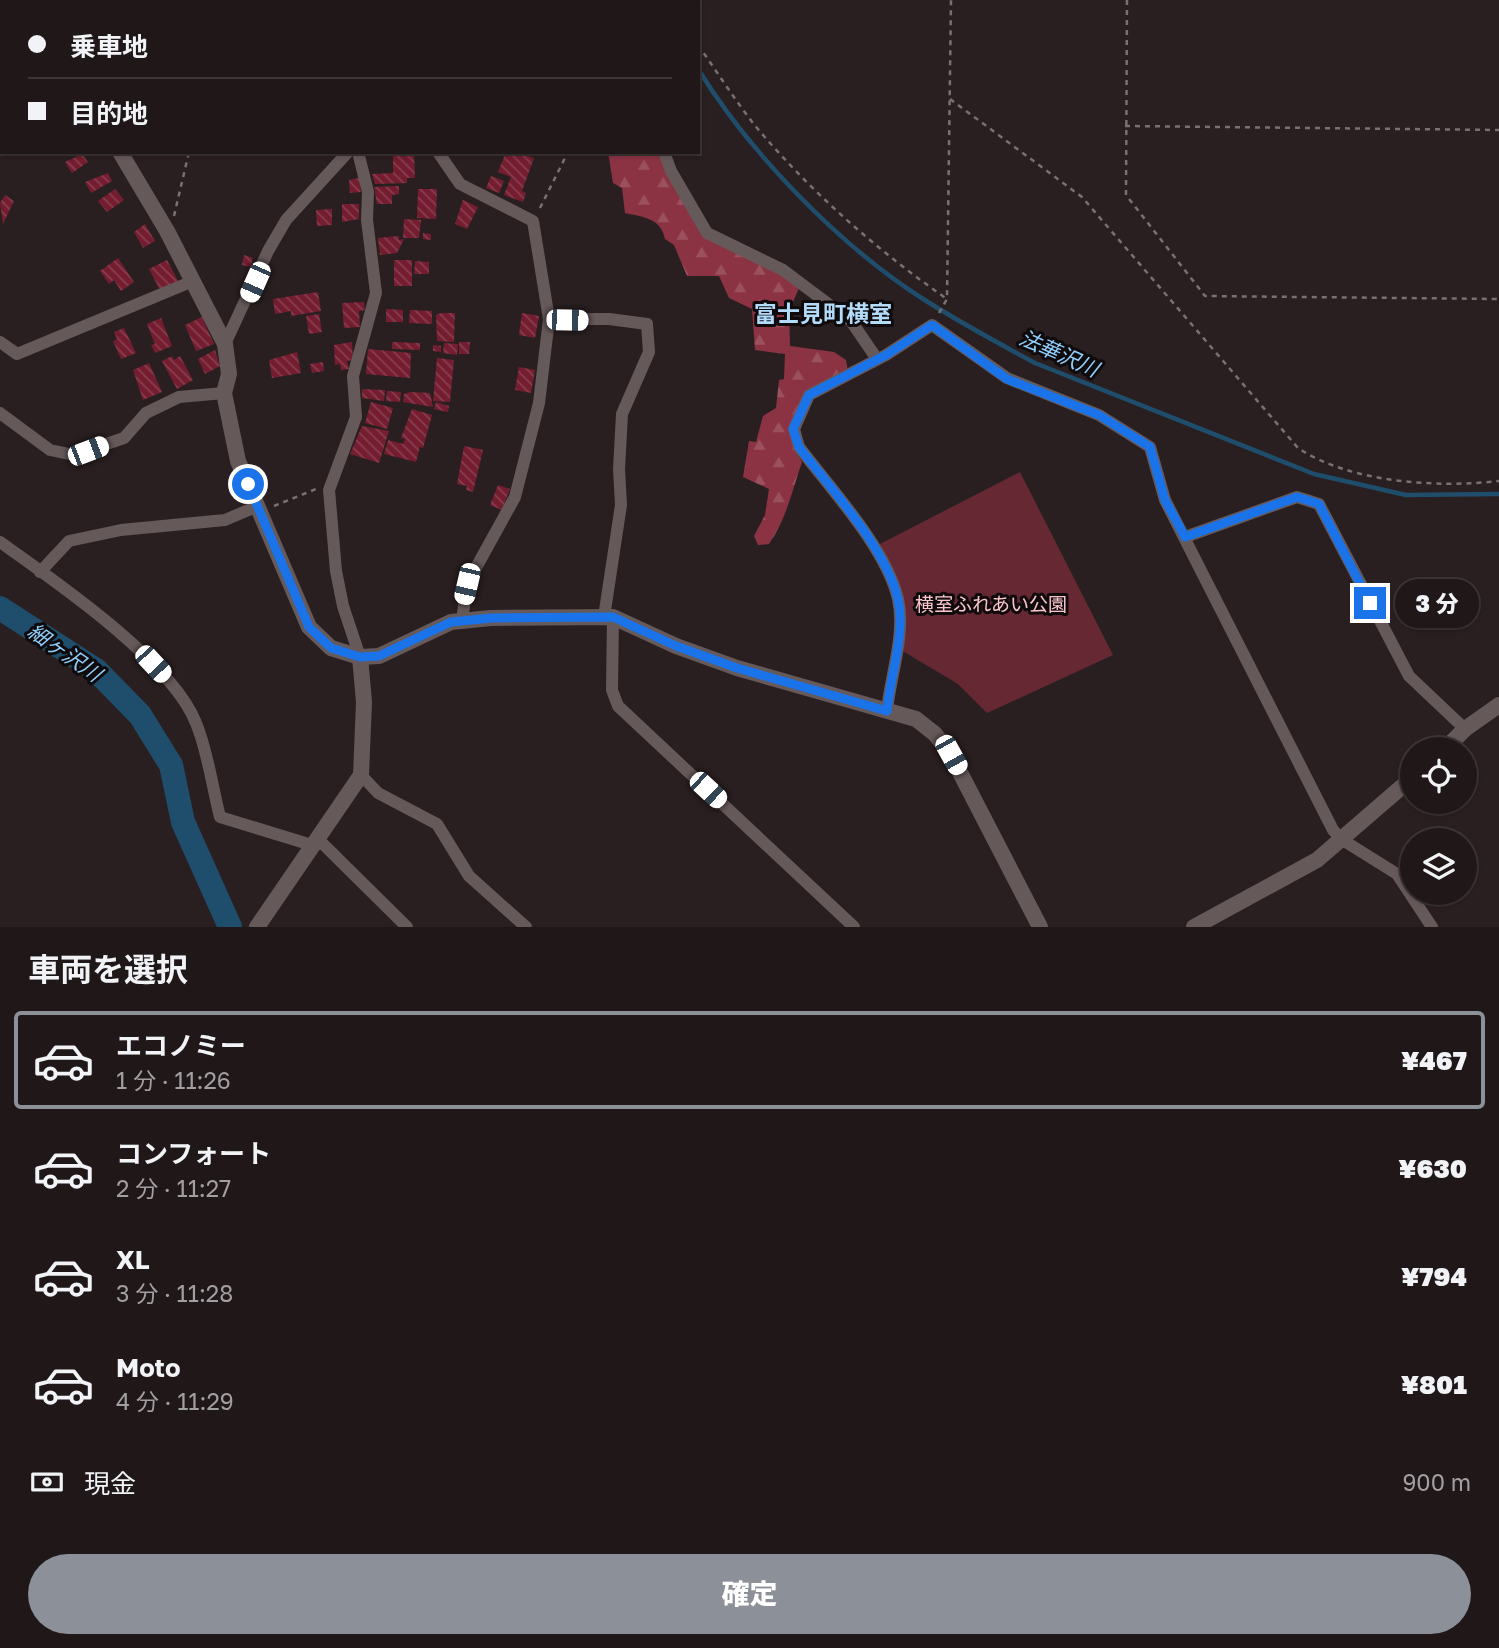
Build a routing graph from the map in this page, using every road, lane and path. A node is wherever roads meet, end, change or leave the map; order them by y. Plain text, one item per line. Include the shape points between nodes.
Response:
1 (951, 0) edge
2 (1127, 0) edge
3 (700, 48) edge
4 (950, 99) junction
5 (1125, 126) junction
6 (1499, 130) edge
7 (121, 154) edge
8 (189, 154) edge
9 (346, 154) edge
10 (358, 154) edge
11 (439, 154) edge
12 (567, 154) edge
13 (665, 154) edge
14 (533, 221) junction
15 (167, 232) junction
16 (193, 281) junction
17 (947, 299) junction
18 (1499, 299) edge
19 (549, 319) junction
20 (932, 325) junction
21 (0, 342) edge
22 (225, 344) junction
23 (877, 359) junction
24 (224, 393) junction
25 (0, 412) edge
26 (1499, 481) edge
27 (329, 490) junction
28 (259, 509) junction
29 (1185, 537) junction
30 (0, 542) edge
31 (40, 572) junction
32 (609, 617) junction
33 (462, 621) junction
34 (360, 657) junction
35 (1499, 705) edge
36 (887, 711) junction
37 (1465, 729) junction
38 (1457, 737) edge
39 (361, 775) junction
40 (1400, 788) edge
41 (1340, 839) junction
42 (317, 843) junction
43 (257, 927) edge
44 (407, 927) edge
45 (526, 927) edge
46 (855, 927) edge
47 (1040, 927) edge
48 (1194, 927) edge
49 (1432, 927) edge

1 - 4 path
2 - 5 path
3 - 17 path via 757,128 829,203 898,265
4 - 17 path
4 - 26 path via 1082,197 1298,448 1325,462 1382,479
5 - 6 path
5 - 18 path via 1126,195 1205,296
7 - 15 street
8 - 15 path
9 - 22 street via 286,220
10 - 27 street via 368,192 376,293 353,376 356,417
11 - 14 street via 460,184
12 - 14 path
13 - 23 street via 707,233 783,270 851,321
14 - 19 street
15 - 16 street
16 - 21 street via 17,354
16 - 22 street
17 - 20 path
19 - 32 street via 647,324 649,352 622,414 621,505
19 - 33 street via 539,403 515,497 467,584
20 - 23 street
20 - 29 street via 1007,379 1099,415 1150,447 1165,500
22 - 24 street via 229,374
23 - 36 street via 809,395 793,429 799,447 873,545 898,600 898,639
24 - 25 street via 179,397 146,414 124,438 74,456 50,450
24 - 28 street via 238,461
27 - 28 path via 313,489
27 - 34 street via 338,583
28 - 31 street via 225,520 121,530 69,541
28 - 34 street via 309,627 331,648
29 - 37 street via 1297,497 1319,504 1409,677
29 - 41 street
30 - 31 street
31 - 42 street via 139,649 167,679 196,722 220,817
32 - 33 street
32 - 36 street via 737,668
32 - 46 street via 612,690 618,706
33 - 34 street via 379,656
34 - 39 street via 364,702
35 - 37 street
36 - 47 street via 916,719 951,755
37 - 38 street
39 - 42 street
39 - 45 street via 378,793 437,824 469,876
40 - 41 street
41 - 48 street via 1317,860 1274,886
41 - 49 street via 1396,874
42 - 43 street
42 - 44 street

